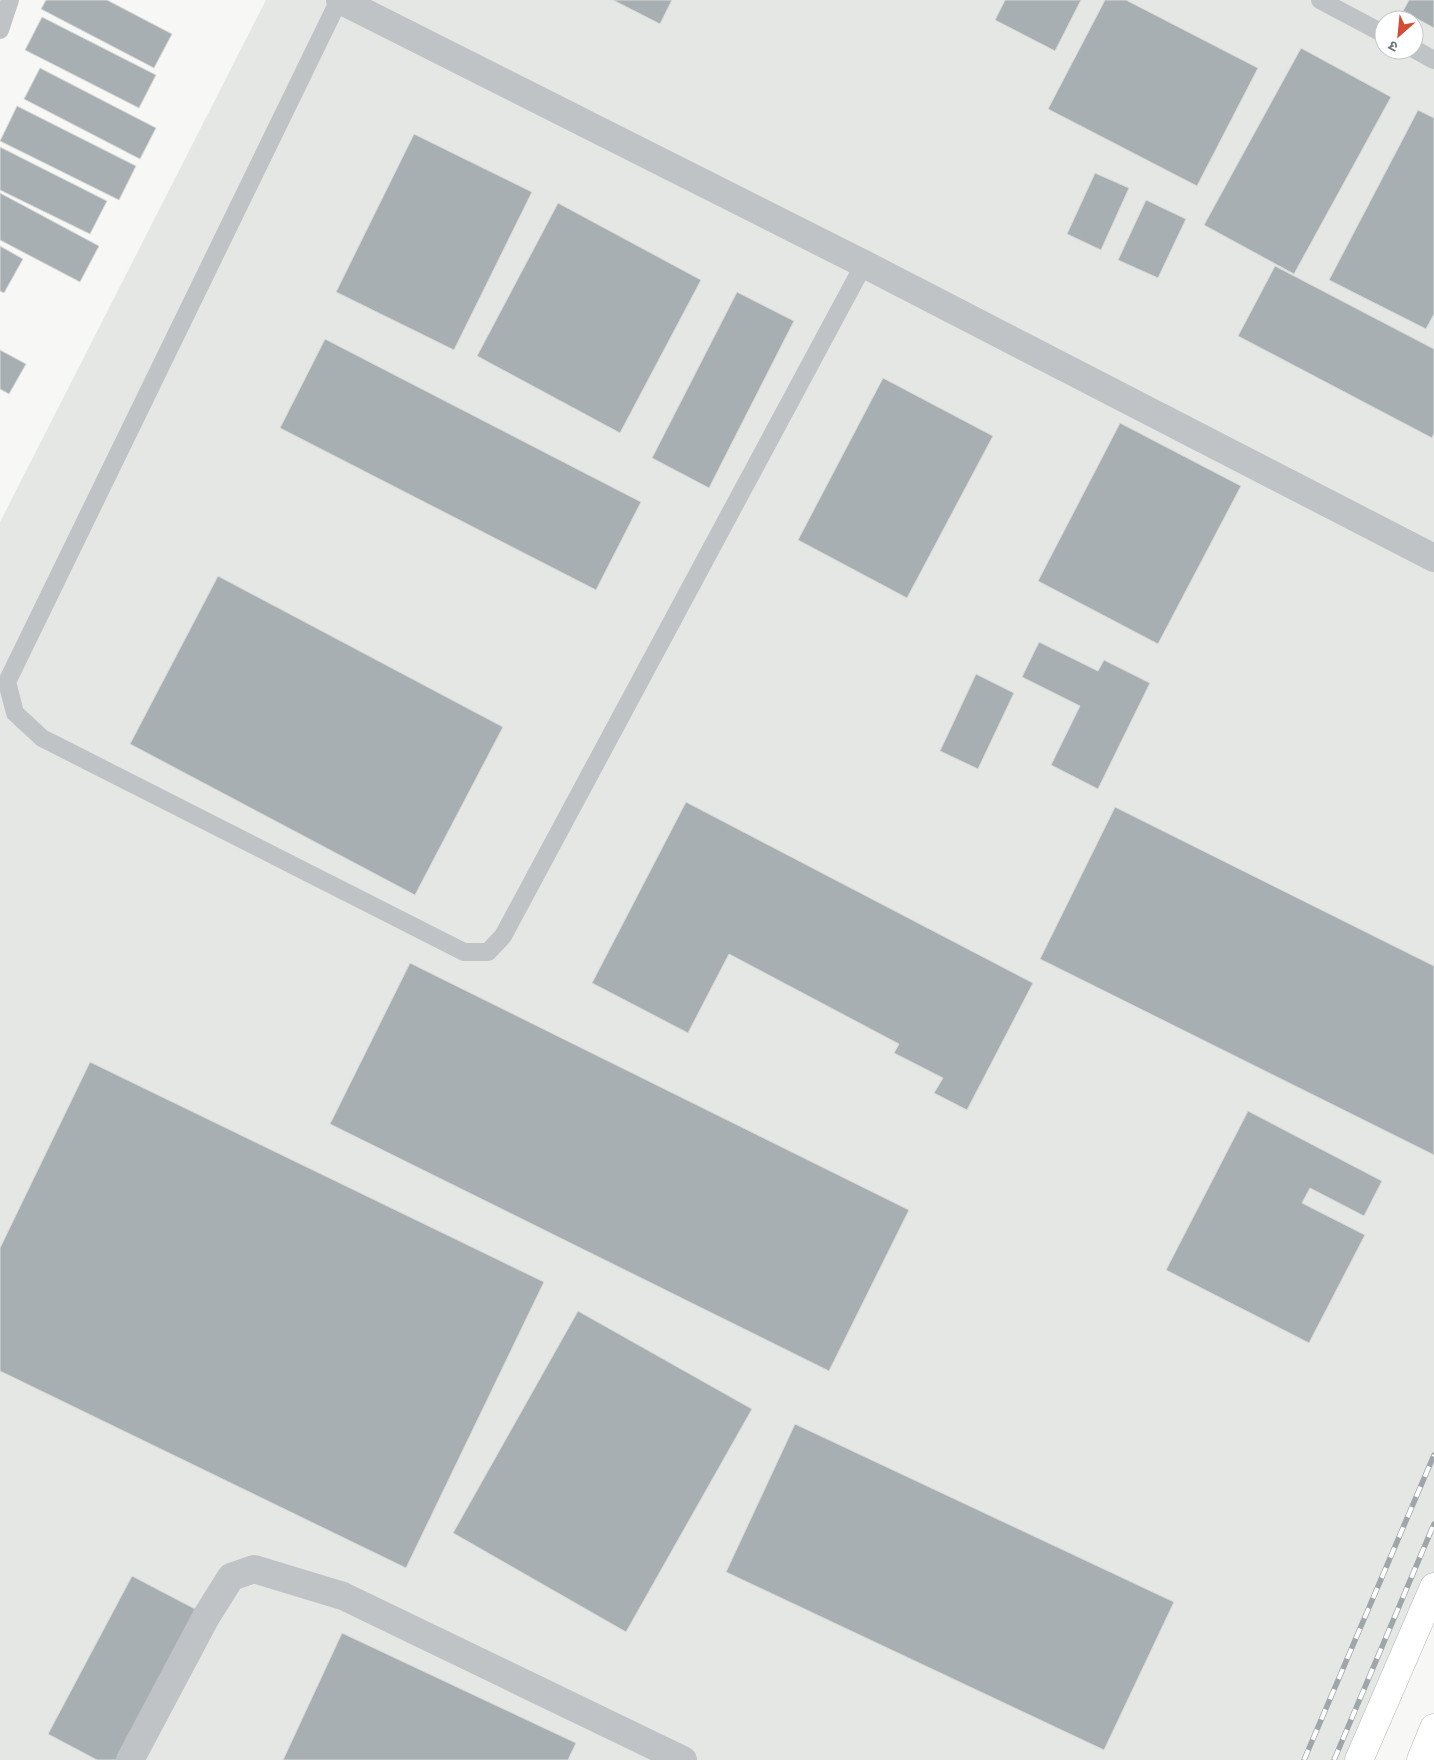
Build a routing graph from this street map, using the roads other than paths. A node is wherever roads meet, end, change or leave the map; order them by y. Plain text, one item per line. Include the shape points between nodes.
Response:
1 (10, 0) edge
2 (339, 0) edge
3 (1320, 0) edge
4 (1374, 29) edge
5 (0, 30) edge
6 (864, 264) junction
7 (1434, 558) edge
8 (1434, 1587) edge
9 (1434, 1728) edge
10 (130, 1760) edge
11 (683, 1760) edge
12 (1360, 1760) edge
13 (1420, 1760) edge

1 - 5 lane
2 - 6 street
2 - 6 lane via 7,682 15,713 42,738 455,948 464,952 488,952 503,936
3 - 4 lane
6 - 7 street
8 - 12 main road
9 - 13 main road
10 - 11 street via 206,1617 231,1577 254,1569 343,1596

